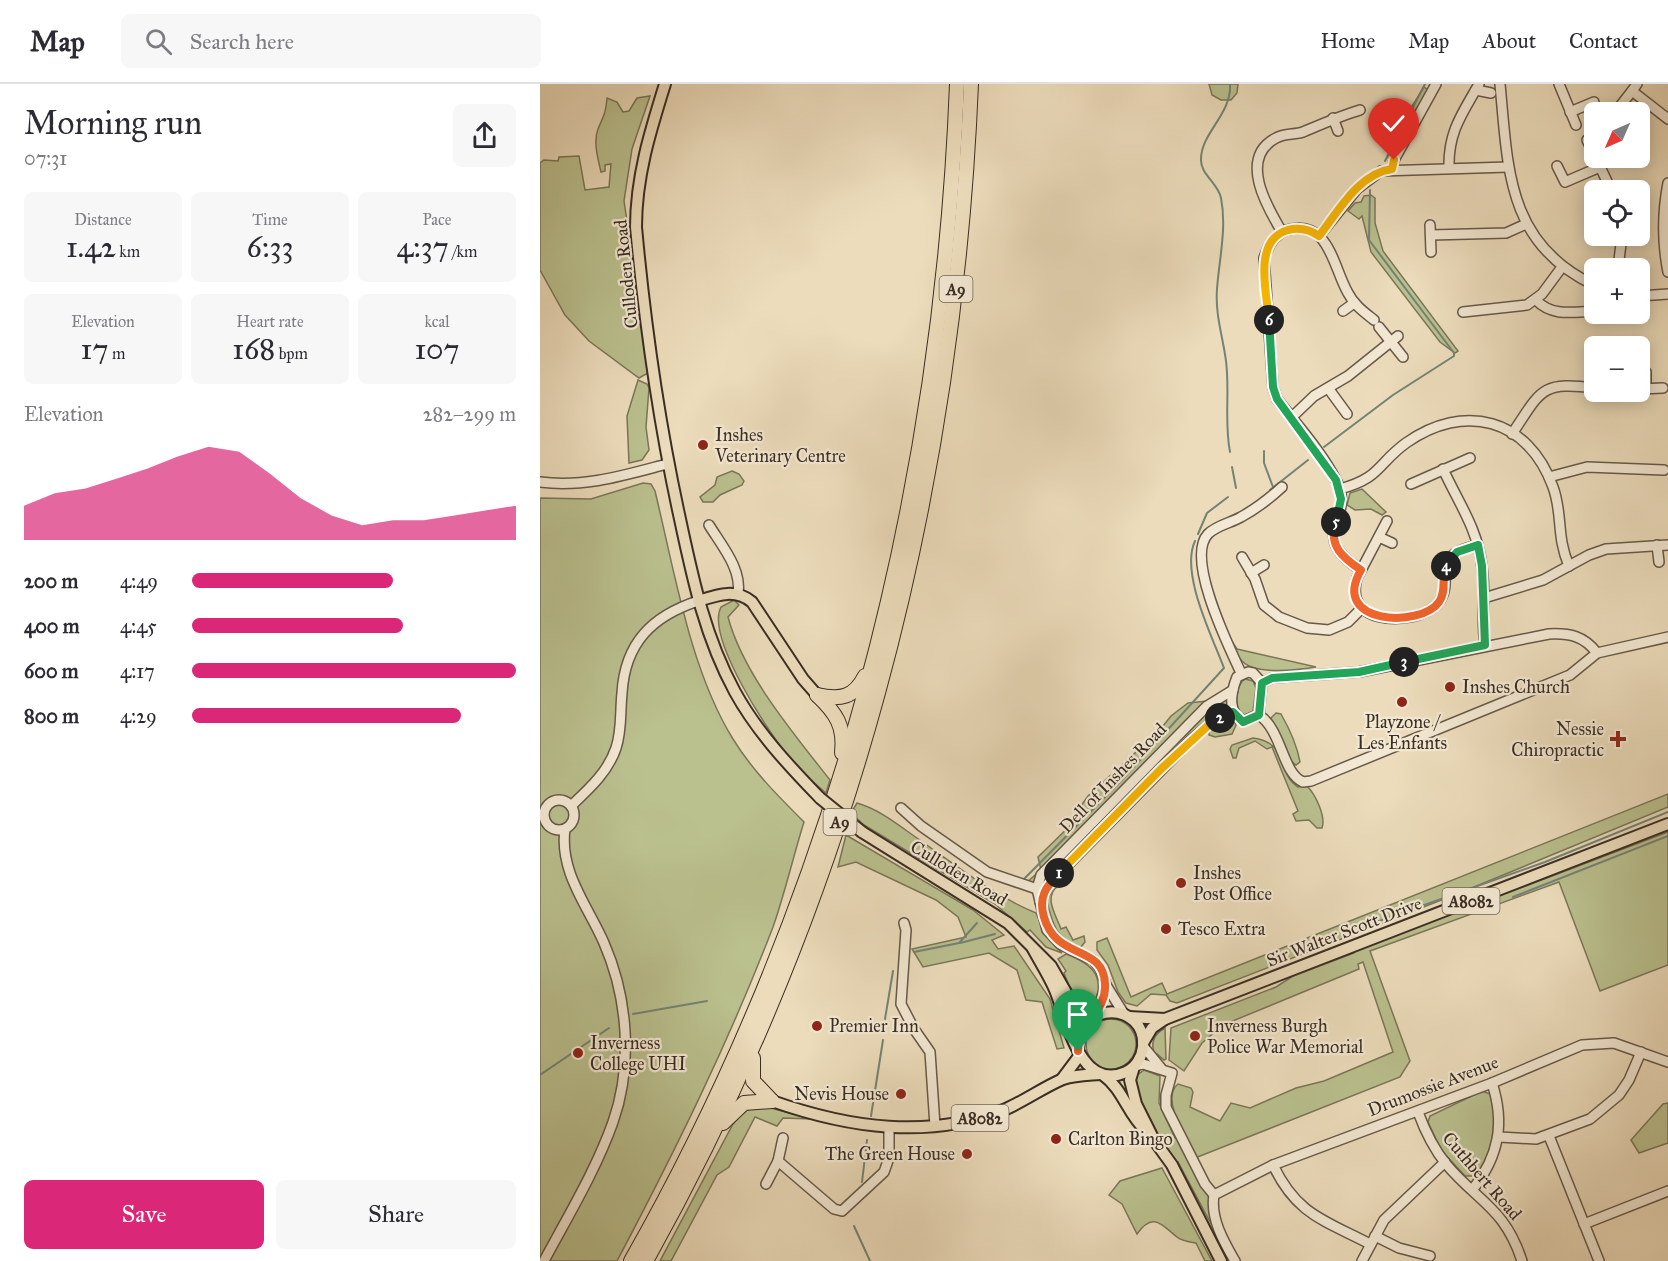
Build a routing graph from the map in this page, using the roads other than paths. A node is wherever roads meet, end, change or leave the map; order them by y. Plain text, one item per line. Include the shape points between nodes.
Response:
1 (665, 84) edge
2 (957, 84) edge
3 (971, 84) edge
4 (1436, 84) edge
5 (1500, 84) edge
6 (1558, 84) edge
7 (1478, 87) edge
8 (1634, 88) edge
9 (1491, 93) dead end
10 (1623, 102) edge
11 (1584, 106) edge
12 (1360, 110) dead end
13 (1570, 112) junction
14 (1667, 115) edge
15 (1333, 118) junction
16 (1576, 125) dead end
17 (1338, 131) dead end
18 (1557, 166) dead end
19 (1508, 167) junction
20 (1449, 168) junction
21 (1598, 168) edge
22 (1390, 170) junction
23 (1668, 183) edge
24 (1526, 224) junction
25 (1430, 225) dead end
26 (1282, 232) junction
27 (1431, 235) junction
28 (1319, 236) junction
29 (1431, 252) dead end
30 (1562, 267) junction
31 (1668, 272) edge
32 (1584, 279) edge
33 (1668, 294) edge
34 (1650, 295) edge
35 (1536, 300) junction
36 (1354, 303) junction
37 (1343, 311) dead end
38 (1584, 311) edge
39 (1463, 312) dead end
40 (1394, 339) junction
41 (1403, 357) dead end
42 (1584, 387) edge
43 (1328, 388) junction
44 (1663, 388) dead end
45 (1650, 389) edge
46 (1347, 414) dead end
47 (1291, 418) junction
48 (1512, 434) junction
49 (1470, 458) dead end
50 (667, 464) junction
51 (1443, 469) junction
52 (1667, 470) edge
53 (1549, 477) junction
54 (540, 482) edge
55 (1411, 484) dead end
56 (1282, 487) dead end
57 (1340, 489) junction
58 (1387, 521) dead end
59 (709, 525) dead end
60 (1379, 537) junction
61 (1392, 543) dead end
62 (1478, 545) junction
63 (1657, 545) junction
64 (1668, 545) edge
65 (1242, 557) dead end
66 (1659, 562) dead end
67 (1264, 565) dead end
68 (1569, 566) junction
69 (1361, 570) junction
70 (1251, 573) junction
71 (738, 594) junction
72 (1484, 598) junction
73 (698, 601) junction
74 (1362, 608) junction
75 (1668, 637) edge
76 (1485, 645) junction
77 (1597, 653) junction
78 (875, 655) junction
79 (1241, 673) junction
80 (1262, 683) junction
81 (1233, 690) junction
82 (817, 695) junction
83 (1233, 712) junction
84 (1259, 715) junction
85 (838, 786) junction
86 (544, 801) edge
87 (571, 806) junction
88 (901, 808) dead end
89 (543, 823) edge
90 (1668, 824) edge
91 (565, 829) junction
92 (1037, 889) junction
93 (1040, 902) junction
94 (904, 923) dead end
95 (1033, 949) junction
96 (1106, 985) junction
97 (1094, 1016) junction
98 (1127, 1016) junction
99 (1166, 1019) junction
100 (757, 1036) junction
101 (1143, 1044) junction
102 (1641, 1052) junction
103 (1079, 1053) junction
104 (1668, 1062) edge
105 (1134, 1067) junction
106 (1161, 1068) junction
107 (1102, 1074) junction
108 (1062, 1080) junction
109 (1492, 1083) junction
110 (772, 1101) junction
111 (1418, 1112) junction
112 (935, 1126) junction
113 (889, 1128) junction
114 (1549, 1136) junction
115 (1499, 1137) junction
116 (712, 1138) junction
117 (783, 1138) dead end
118 (1154, 1140) junction
119 (778, 1161) junction
120 (1444, 1162) junction
121 (1273, 1165) junction
122 (766, 1184) dead end
123 (1473, 1189) junction
124 (1668, 1191) edge
125 (1215, 1195) junction
126 (1584, 1224) junction
127 (1372, 1240) junction
128 (1425, 1252) dead end
129 (544, 1261) edge
130 (631, 1261) edge
131 (646, 1261) edge
132 (1221, 1261) edge
133 (1235, 1261) edge
134 (1362, 1261) edge
135 (1522, 1261) edge
136 (1599, 1261) edge

1 - 50 main road, Culloden Road via 644,154 636,227
2 - 78 highway, A9 via 949,227 935,351 913,491
3 - 100 highway, A9 via 963,231 951,337 908,580 854,780 816,894
4 - 22 street
5 - 19 street
6 - 13 street
7 - 9 street
7 - 20 street via 1454,128
8 - 10 street
8 - 14 street
11 - 13 street
12 - 15 street
13 - 16 street
15 - 17 street
15 - 26 street via 1304,131 1279,136 1260,156 1259,188
18 - 21 street via 1565,182
19 - 20 street
19 - 24 street via 1516,204
20 - 22 street
22 - 28 street via 1375,174 1357,189
23 - 31 street via 1663,246
24 - 27 street via 1506,232
24 - 30 street
25 - 27 street
26 - 28 street via 1299,228
26 - 47 street via 1264,258 1273,387
27 - 29 street
28 - 36 street via 1329,247
30 - 32 street
30 - 35 street
33 - 34 street
35 - 38 street via 1545,309 1556,312
35 - 39 street via 1527,305
36 - 37 street
36 - 40 street
40 - 41 street
40 - 43 street
42 - 48 street via 1567,384 1547,388
43 - 46 street
43 - 47 street
44 - 45 street
47 - 57 street
48 - 53 street via 1534,453
48 - 57 street via 1484,420 1465,419 1447,424 1406,443 1371,477
49 - 51 street
50 - 54 street via 591,482
50 - 73 main road, Culloden Road
51 - 55 street
51 - 62 street via 1472,523
52 - 53 street via 1587,467
53 - 68 street via 1557,503 1560,542
56 - 79 street via 1203,541 1204,577
57 - 69 street via 1334,539 1341,556
58 - 60 street
59 - 71 street via 737,572
60 - 61 street
60 - 69 street
62 - 72 street
62 - 74 street via 1457,552 1450,559 1443,574 1444,591 1434,608 1380,618
63 - 64 street
63 - 66 street
63 - 68 street via 1606,549
65 - 70 street
67 - 70 street
68 - 72 street via 1543,580
69 - 74 street via 1354,588
70 - 74 street via 1264,605 1271,612 1316,631 1339,627
71 - 73 main road
71 - 82 main road via 758,608
72 - 76 street
73 - 87 street via 669,612 641,637 623,681 615,750 604,772
73 - 95 main road, Culloden Road, bridge via 717,656 736,693 771,745 820,798 862,832 987,908
75 - 77 street
76 - 77 street via 1563,633 1583,639
76 - 80 street via 1359,672 1272,678
77 - 84 street via 1570,675 1311,781 1304,782 1293,775 1270,724
78 - 82 highway, A9 via 850,694 838,698
78 - 85 highway, A9
79 - 80 street via 1253,673
79 - 81 street
80 - 84 street
81 - 83 street
81 - 92 street, Dell of Inshes Road via 1207,706 1153,759 1041,875
82 - 85 highway, A9 via 837,715 841,726 843,747
83 - 84 street via 1243,722
83 - 93 street, Dell of Inshes Road via 1213,721 1161,769 1050,883
85 - 130 highway, A9 via 754,1010 697,1137
86 - 87 street via 560,799
86 - 89 street
87 - 91 street via 573,819
88 - 92 street via 987,872
89 - 91 street via 556,830
90 - 99 main road, Sir Walter Scott Drive / A8082
91 - 129 street via 571,877 602,937 618,981 624,1062 613,1122
92 - 93 street
93 - 96 street via 1053,938 1093,960 1101,968
94 - 112 street via 901,1004 930,1052
95 - 97 main road, Culloden Road via 1051,966 1076,1010
95 - 103 main road, Culloden Road via 1054,988
96 - 97 street
96 - 98 street
97 - 98 main road, A8082 via 1109,1012
97 - 103 main road, A8082 via 1082,1029
98 - 99 main road, Sir Walter Scott Drive / A8082
98 - 101 main road via 1138,1026
99 - 101 main road, Sir Walter Scott Drive / A8082 via 1152,1028
100 - 110 highway, A9 via 751,1077
100 - 116 highway, A9
101 - 105 main road, A8082
101 - 106 street
102 - 104 street, Drumossie Avenue
102 - 109 street, Drumossie Avenue via 1614,1043 1581,1045
102 - 114 street via 1629,1080 1607,1107 1590,1119
103 - 107 main road via 1090,1068
103 - 108 main road, A8082
105 - 106 street via 1143,1064
105 - 107 main road, A8082 via 1118,1075
105 - 118 main road via 1131,1090
106 - 125 street via 1172,1073 1166,1107 1205,1184
107 - 108 main road, A8082
107 - 118 main road via 1116,1086 1132,1116
108 - 112 main road, A8082 via 1005,1109
109 - 111 street, Drumossie Avenue
109 - 115 street via 1499,1105
110 - 113 main road, A8082 via 827,1118
110 - 116 highway, A9 via 744,1103
111 - 120 street, Cuthbert Road
111 - 121 street, Drumossie Avenue
112 - 113 main road, A8082
113 - 119 street via 889,1158 884,1172 842,1211 834,1209
114 - 115 street
114 - 126 street
115 - 123 street via 1490,1164
116 - 131 highway, A9
117 - 119 street
118 - 132 main road via 1174,1169
119 - 122 street
120 - 123 street, Cuthbert Road
120 - 127 street via 1384,1220
121 - 125 street, Drumossie Avenue
121 - 127 street via 1283,1186 1299,1205
123 - 135 street, Cuthbert Road via 1508,1228
124 - 126 street
125 - 133 street via 1218,1225
126 - 136 street
127 - 128 street
127 - 134 street

